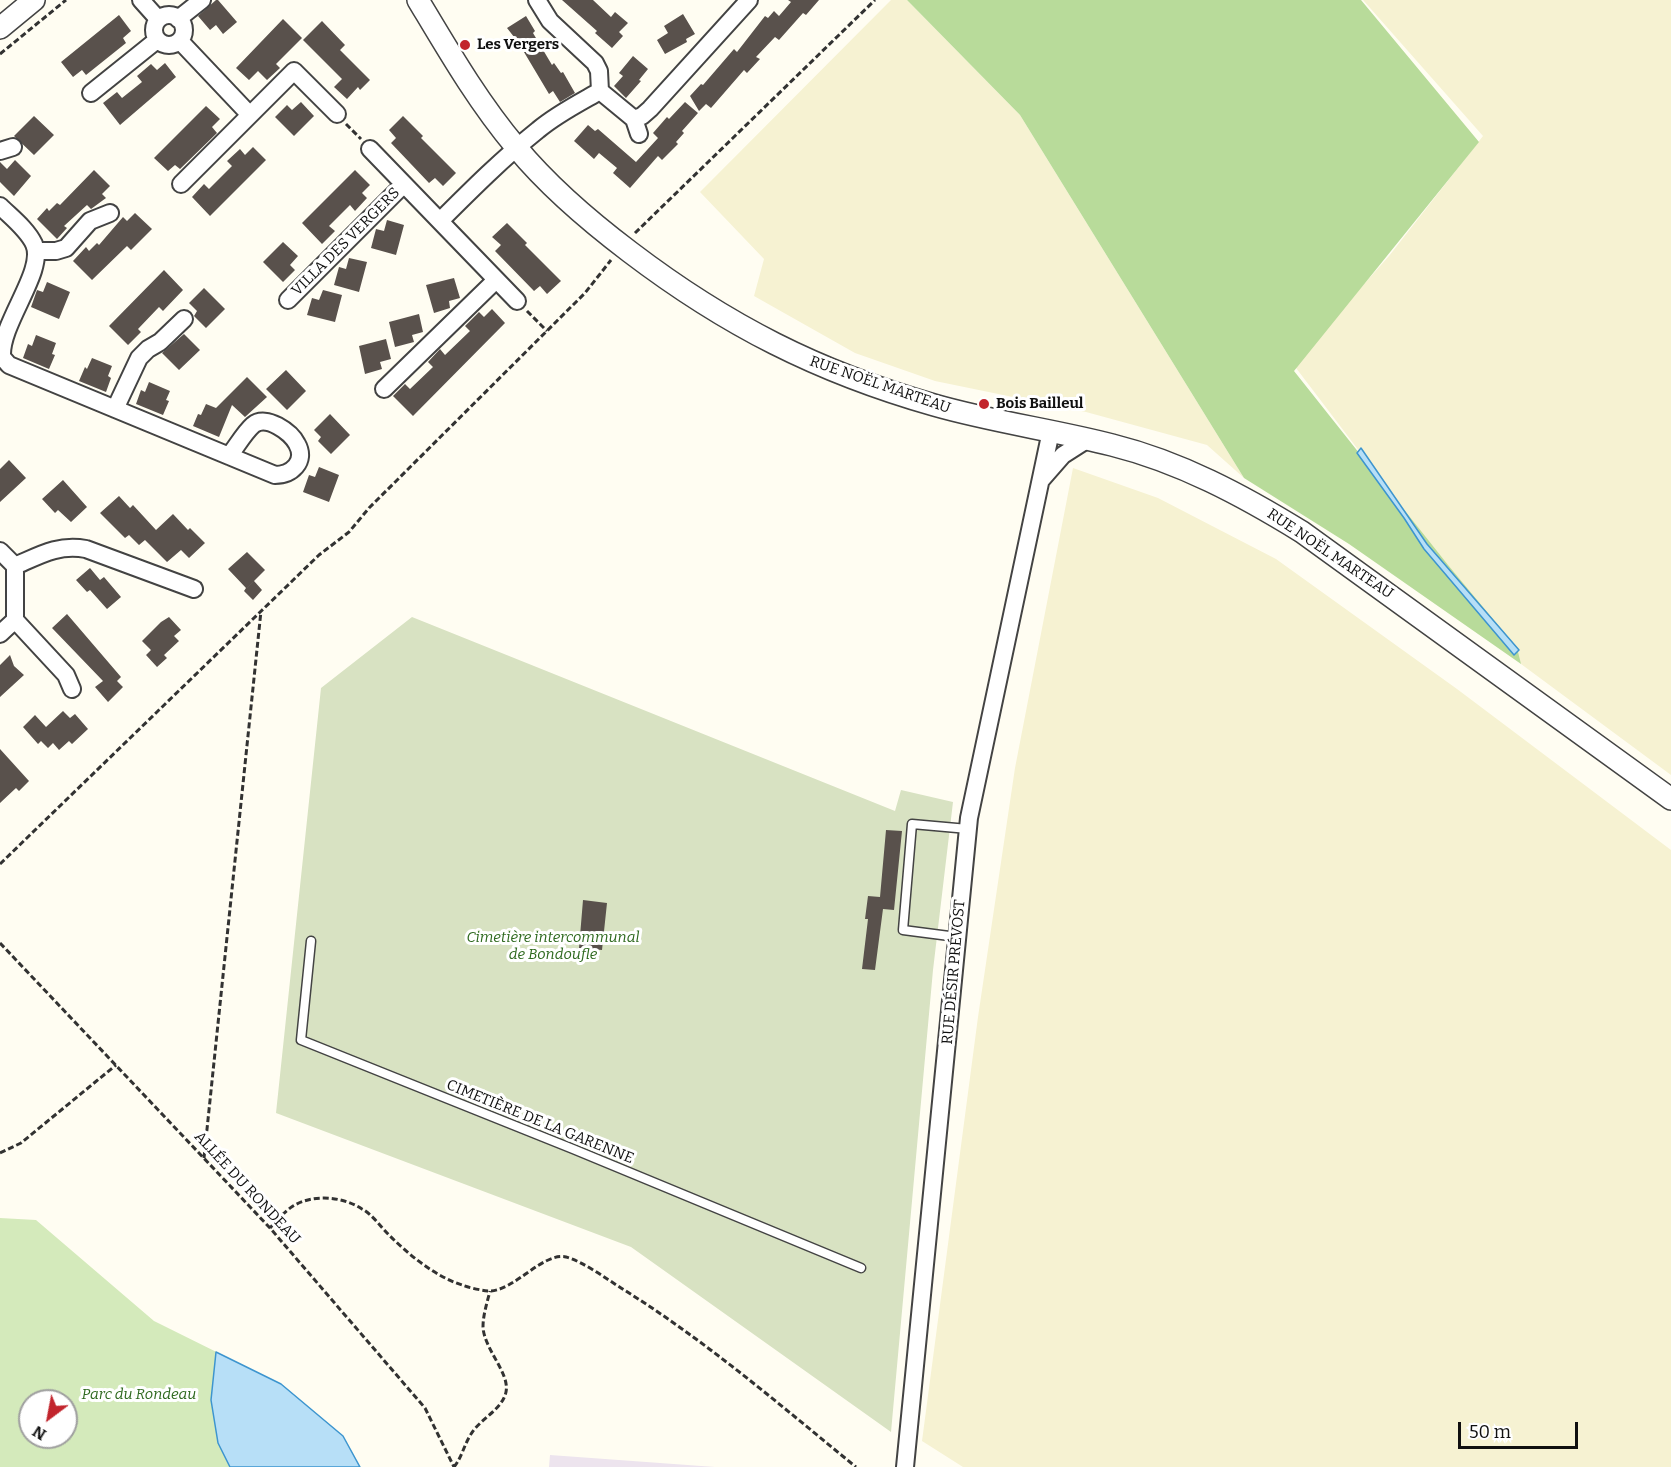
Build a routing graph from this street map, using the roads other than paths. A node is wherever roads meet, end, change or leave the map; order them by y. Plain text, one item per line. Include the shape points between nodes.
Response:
1 (34, 0) edge
2 (141, 0) edge
3 (201, 0) edge
4 (418, 0) edge
5 (537, 0) edge
6 (749, 0) edge
7 (158, 19) junction
8 (178, 19) junction
9 (0, 28) edge
10 (157, 40) junction
11 (180, 41) junction
12 (600, 91) junction
13 (91, 93) dead end
14 (337, 114) dead end
15 (250, 115) junction
16 (516, 148) junction
17 (370, 149) dead end
18 (181, 184) dead end
19 (403, 185) junction
20 (0, 206) edge
21 (110, 213) dead end
22 (440, 221) junction
23 (36, 251) junction
24 (496, 280) junction
25 (288, 300) dead end
26 (517, 301) road end
27 (184, 319) dead end
28 (384, 389) dead end
29 (115, 409) junction
30 (1051, 431) junction
31 (1088, 439) junction
32 (230, 456) dead end
33 (1040, 482) junction
34 (0, 551) edge
35 (15, 566) junction
36 (195, 589) dead end
37 (15, 620) junction
38 (0, 634) edge
39 (72, 689) dead end
40 (1671, 799) edge
41 (968, 829) junction
42 (957, 937) junction
43 (311, 941) dead end
44 (861, 1268) dead end
45 (905, 1467) edge

1 - 9 street
2 - 7 street
3 - 8 street
4 - 16 street, RUE NOËL MARTEAU via 454,60
5 - 12 street via 550,21 595,63
6 - 12 street via 637,126
7 - 8 street via 169,15
7 - 10 street via 154,28
8 - 11 street via 184,27
10 - 11 street via 167,46
10 - 13 street
11 - 15 street
12 - 16 street
14 - 15 street via 294,71
15 - 18 street
16 - 22 street
16 - 30 street, RUE NOËL MARTEAU via 552,186 622,246 723,317 815,364 935,406
17 - 19 street, VILLA DES VERGERS
19 - 22 street, VILLA DES VERGERS
19 - 25 street, VILLA DES VERGERS
20 - 23 street via 27,234
21 - 23 street via 90,221 66,248
22 - 24 street, VILLA DES VERGERS
23 - 29 street via 33,268 2,339 2,357 18,370
24 - 26 street, VILLA DES VERGERS
24 - 28 street
27 - 29 street via 138,358
29 - 32 street
30 - 31 street, RUE NOËL MARTEAU
30 - 33 street, RUE DÉSIR PRÉVOST
31 - 33 street, RUE DÉSIR PRÉVOST via 1059,459
31 - 40 street, RUE NOËL MARTEAU via 1203,478 1247,498 1302,532
33 - 41 street, RUE DÉSIR PRÉVOST
34 - 35 street
35 - 36 street via 60,547 72,546
35 - 37 street
37 - 38 street
37 - 39 street via 66,675
41 - 42 street, RUE DÉSIR PRÉVOST
41 - 42 lane via 912,824 903,930
42 - 45 street, RUE DÉSIR PRÉVOST
43 - 44 lane, CIMETIÈRE DE LA GARENNE via 301,1040

